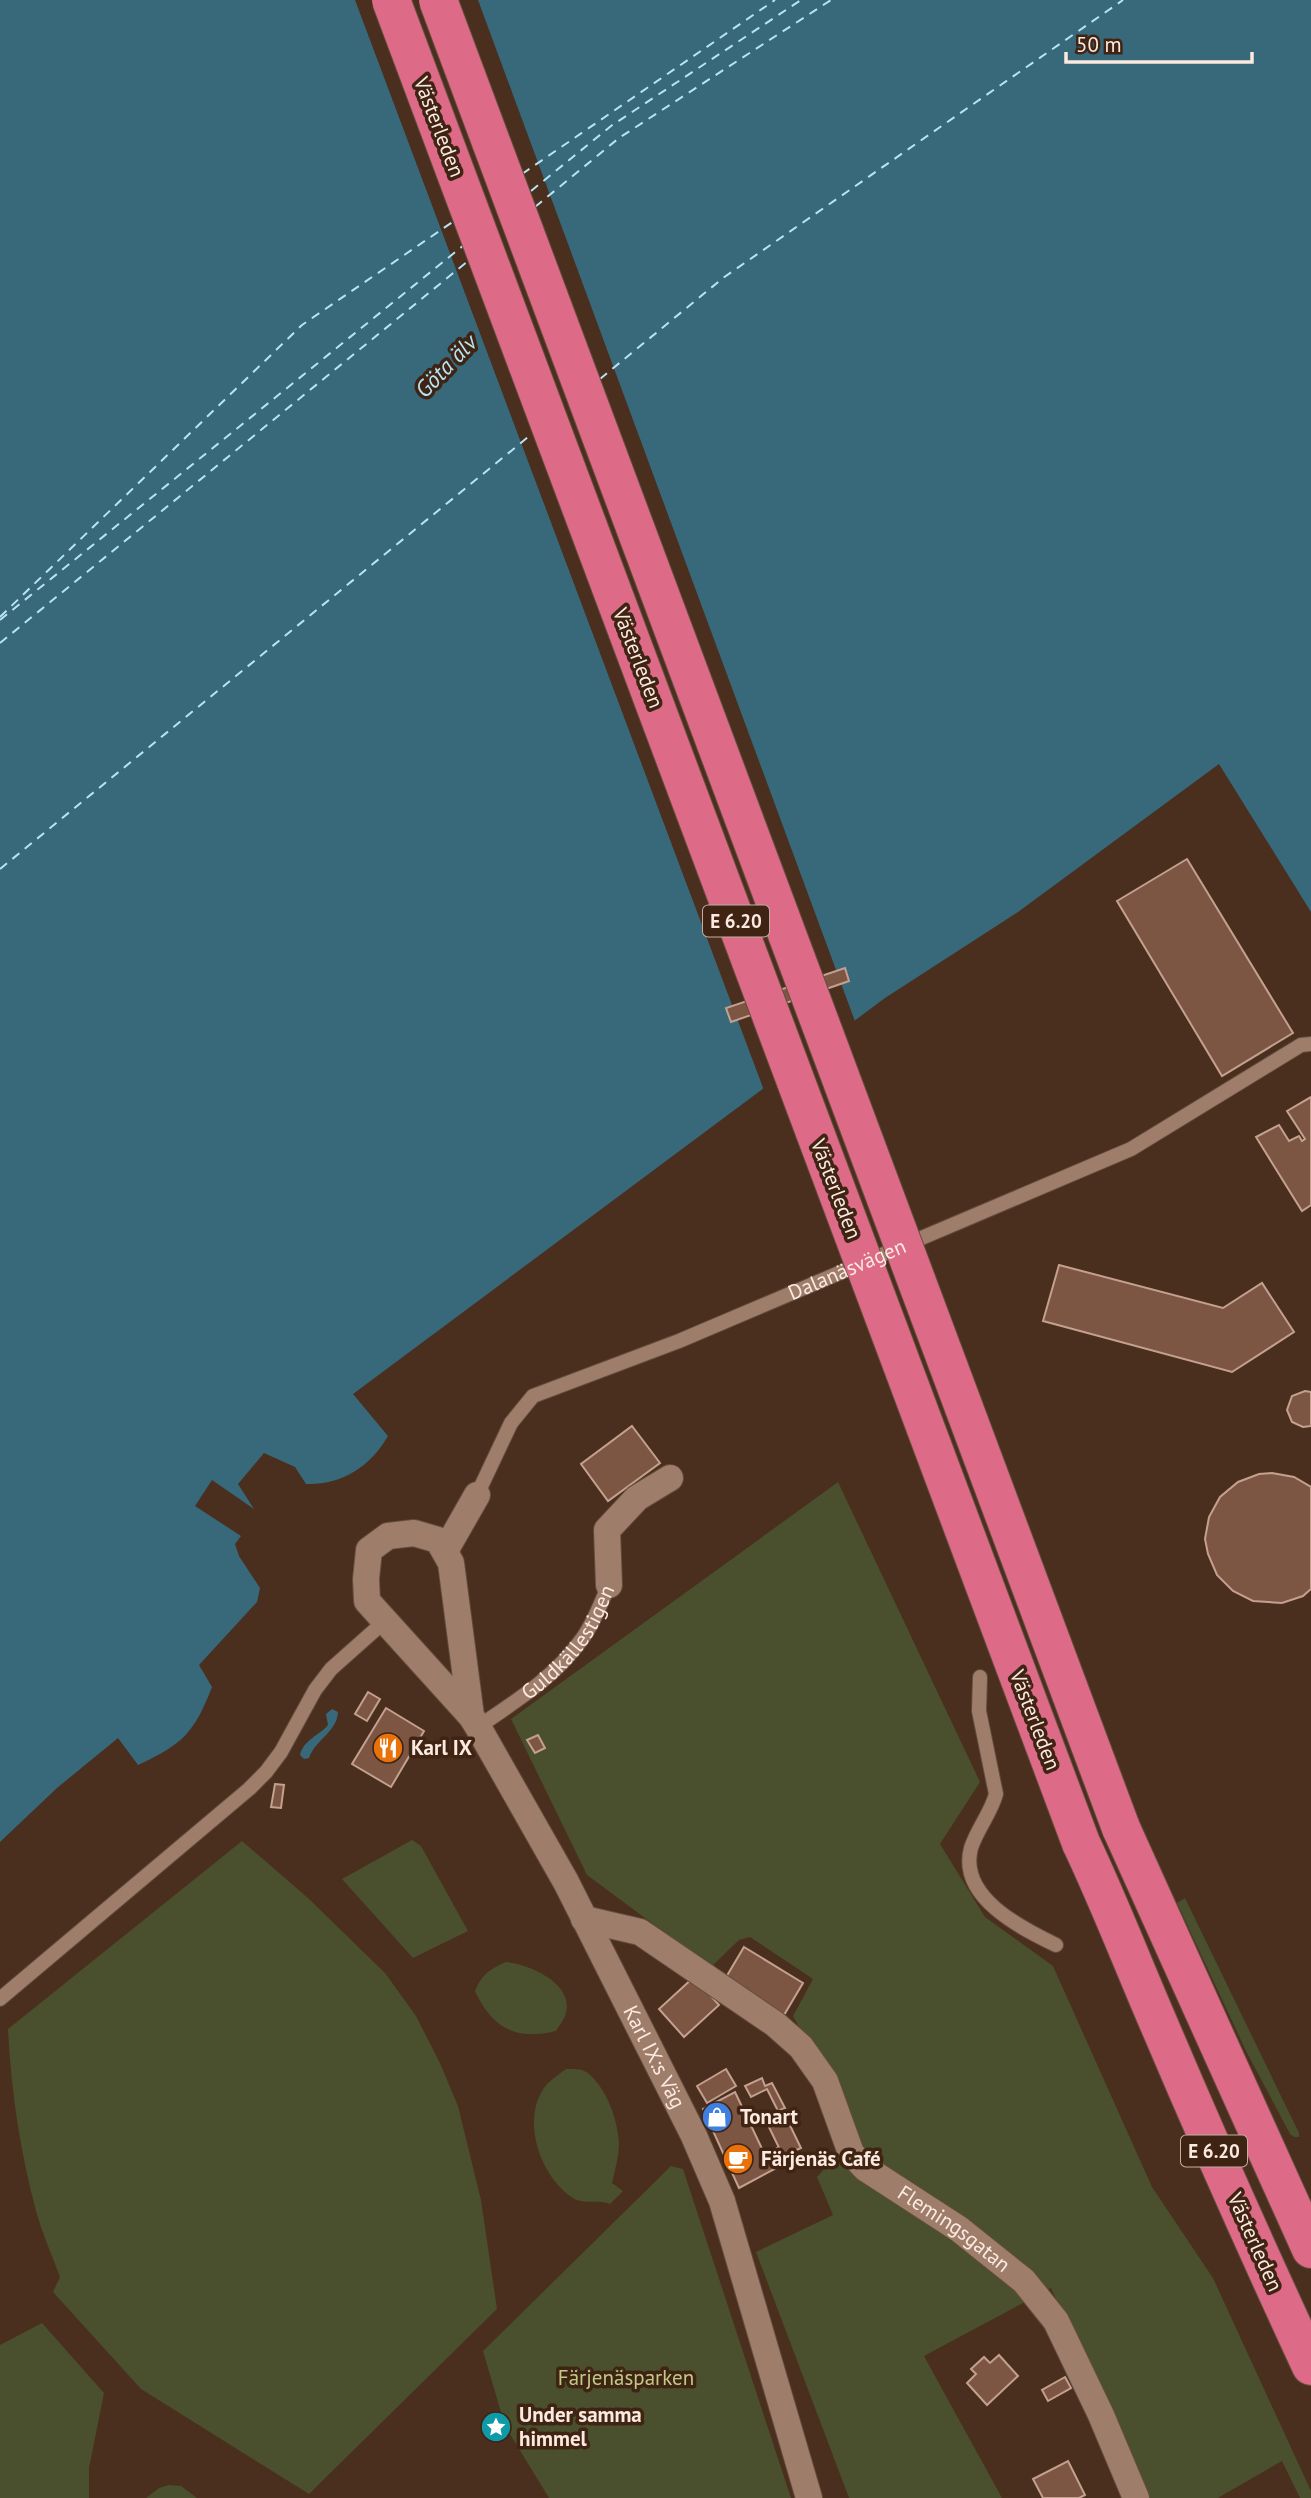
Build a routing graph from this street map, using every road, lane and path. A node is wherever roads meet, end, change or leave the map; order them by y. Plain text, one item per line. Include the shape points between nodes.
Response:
1 (391, 0) edge
2 (438, 0) edge
3 (1311, 1044) edge
4 (670, 1478) dead end
5 (477, 1494) joint
6 (445, 1551) junction
7 (609, 1585) joint
8 (385, 1621) junction
9 (980, 1677) dead end
10 (475, 1722) junction
11 (584, 1919) junction
12 (1056, 1945) dead end
13 (0, 1999) edge
14 (1311, 2249) edge
15 (1311, 2366) edge
16 (809, 2498) edge
17 (1136, 2498) edge

1 - 15 highway, Västerleden / E 6.20, bridge via 1081,1843
2 - 14 highway, Västerleden / E 6.20, bridge via 1121,1828
3 - 5 lane, Dalanäsvägen via 1301,1045 1131,1149 679,1341 533,1396 512,1423
4 - 7 street, Guldkällestigen via 636,1498 607,1530
5 - 6 street, Dalanäsvägen
6 - 8 street, Karl IX:s Väg via 438,1540 414,1533 388,1536 369,1550 367,1601
6 - 10 street, Karl IX:s Väg via 451,1563
7 - 10 lane, Guldkällestigen via 584,1637 571,1653 538,1685
8 - 10 street, Karl IX:s Väg
8 - 13 lane via 331,1670 281,1752 249,1789
9 - 12 lane via 979,1711 996,1794 972,1844 973,1878 996,1910
10 - 11 street, Karl IX:s Väg
11 - 16 street, Karl IX:s Väg via 722,2201
11 - 17 street, Flemingsgatan via 640,1932 775,2024 801,2047 825,2081 851,2153 865,2168 959,2229 1024,2281 1056,2321

